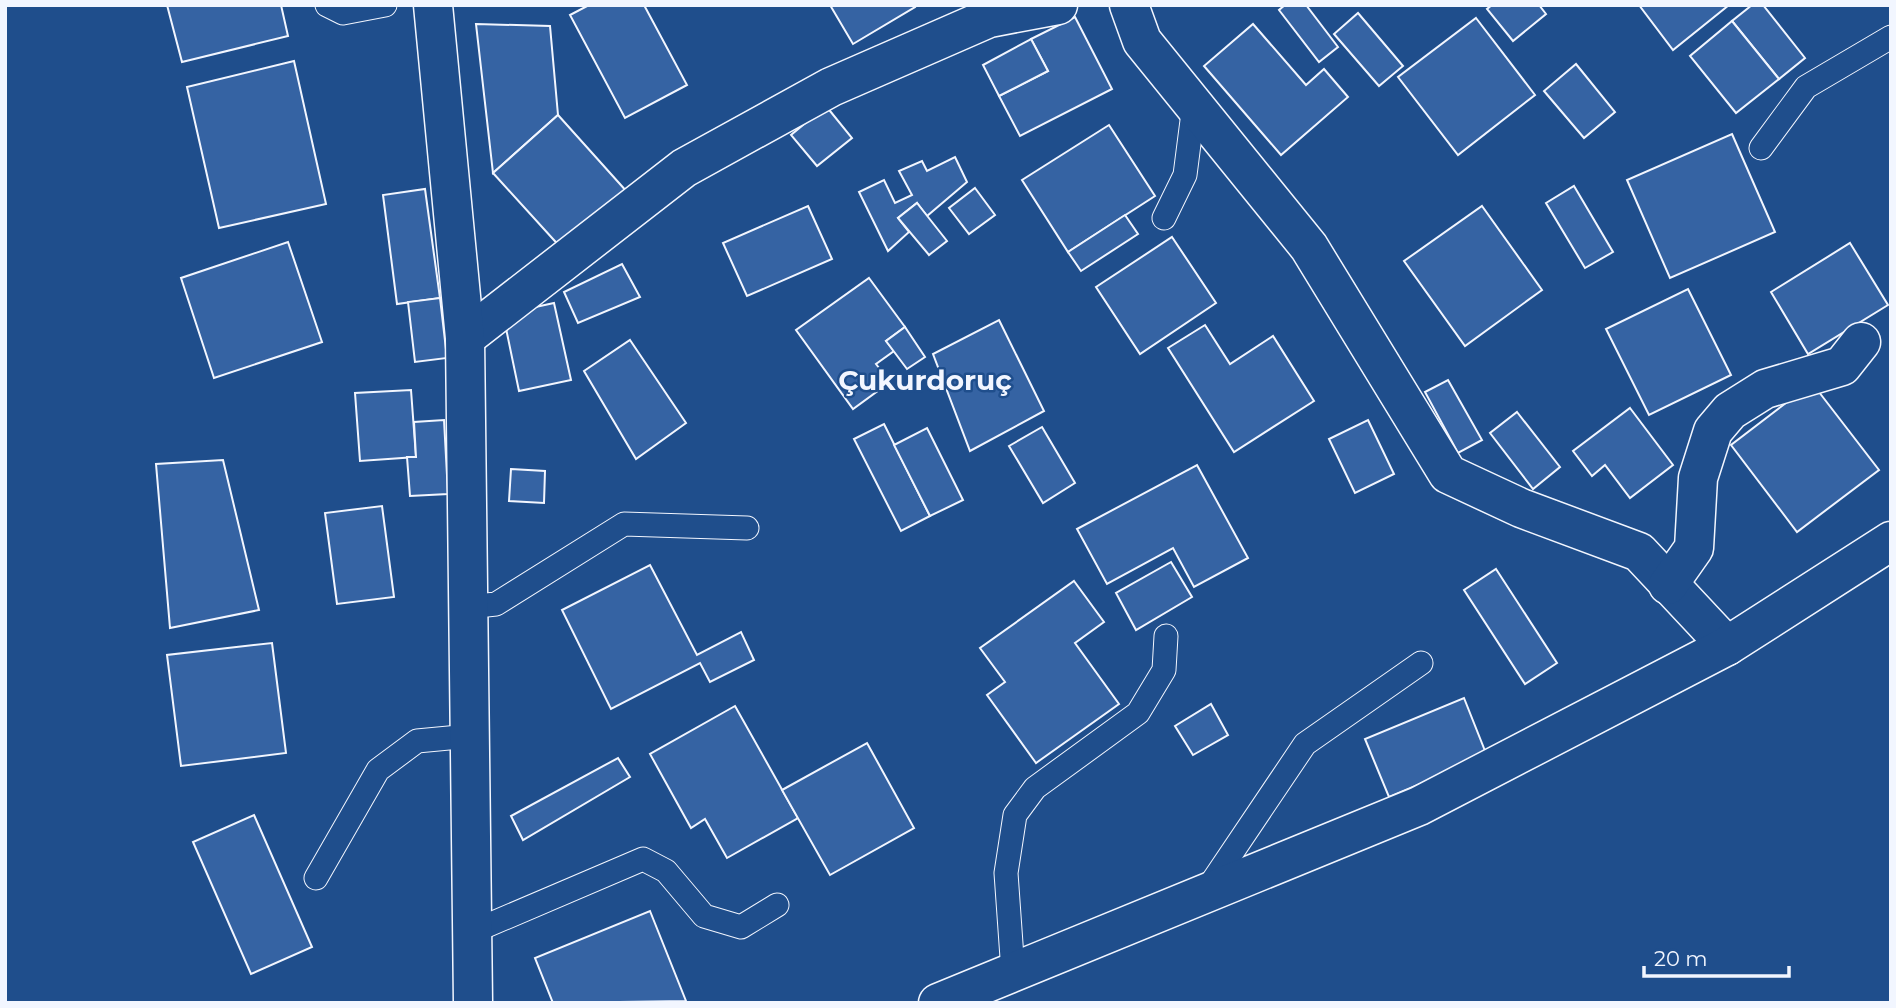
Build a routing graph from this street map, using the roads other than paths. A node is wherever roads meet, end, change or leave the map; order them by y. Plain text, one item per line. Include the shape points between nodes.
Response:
1 (327, 5) edge
2 (385, 5) edge
3 (433, 5) edge
4 (1058, 5) edge
5 (1129, 5) edge
6 (1891, 37) edge
7 (1194, 105) junction
8 (1760, 148) dead end
9 (1164, 218) dead end
10 (465, 338) junction
11 (1861, 342) dead end
12 (747, 528) dead end
13 (1891, 541) edge
14 (1668, 585) junction
15 (468, 607) junction
16 (1166, 636) dead end
17 (1727, 646) junction
18 (1421, 663) dead end
19 (470, 736) junction
20 (316, 878) dead end
21 (1205, 894) junction
22 (777, 905) dead end
23 (472, 932) junction
24 (1013, 972) junction
25 (473, 1003) edge
26 (938, 1003) edge

1 - 2 lane via 343,13
3 - 10 street
4 - 10 street via 989,18 831,87 684,168
5 - 7 street via 1142,41
6 - 8 lane via 1806,87
7 - 9 lane via 1185,175
7 - 14 street via 1308,247 1448,474 1521,508 1639,552
10 - 15 street
11 - 14 street via 1842,366 1765,389 1730,411 1713,431 1698,478 1694,548
12 - 15 lane via 624,524 496,604
13 - 17 street
14 - 17 street
15 - 19 street
16 - 24 lane via 1164,670 1138,713 1035,788 1015,815 1006,873
17 - 21 street via 1419,806
18 - 21 lane via 1305,744
19 - 20 lane via 416,741 377,770
19 - 23 street
21 - 24 street
22 - 23 lane via 741,927 704,916 666,871 643,859
23 - 25 street
24 - 26 street

